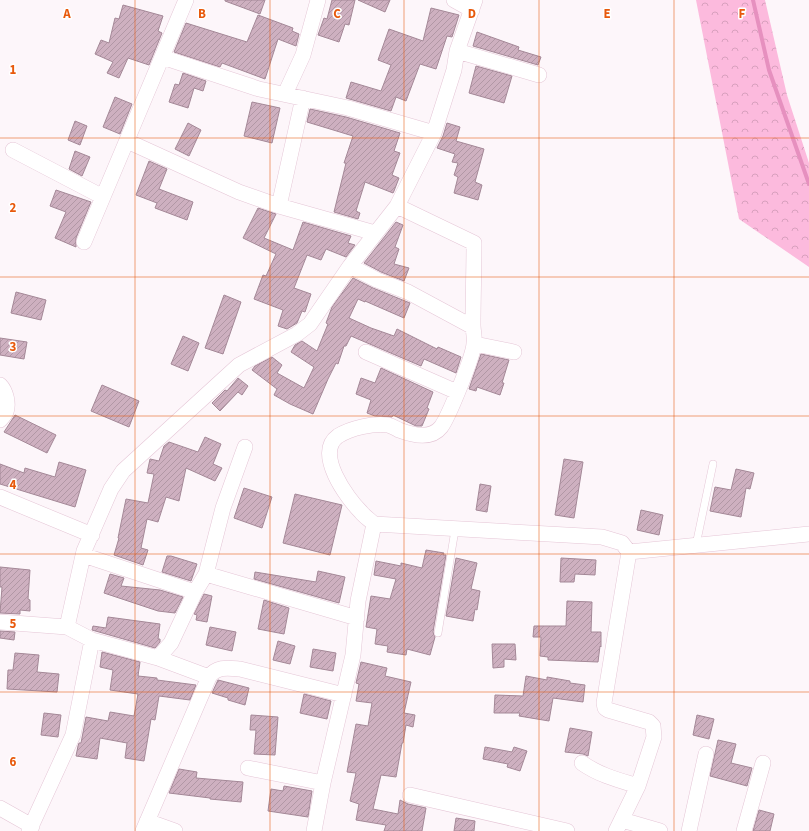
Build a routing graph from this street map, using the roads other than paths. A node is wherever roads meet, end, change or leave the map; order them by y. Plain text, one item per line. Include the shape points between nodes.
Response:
1 (186, 0) edge
2 (318, 0) edge
3 (454, 0) edge
4 (474, 5) edge
5 (457, 51) junction
6 (162, 57) junction
7 (538, 75) dead end
8 (285, 94) junction
9 (303, 98) junction
10 (434, 134) junction
11 (127, 141) junction
12 (14, 150) dead end
13 (103, 197) junction
14 (279, 206) junction
15 (397, 206) junction
16 (375, 233) junction
17 (84, 242) dead end
18 (350, 266) junction
19 (473, 327) junction
20 (475, 344) junction
21 (366, 352) dead end
22 (514, 352) dead end
23 (0, 385) edge
24 (457, 392) junction
25 (0, 420) edge
26 (245, 446) dead end
27 (712, 464) dead end
28 (0, 496) edge
29 (374, 524) junction
30 (455, 530) junction
31 (809, 534) edge
32 (92, 535) junction
33 (696, 545) junction
34 (629, 552) junction
35 (83, 555) junction
36 (206, 574) junction
37 (196, 592) junction
38 (357, 618) junction
39 (0, 622) edge
40 (67, 627) junction
41 (438, 632) dead end
42 (92, 640) junction
43 (158, 658) junction
44 (209, 677) junction
45 (344, 695) junction
46 (706, 754) dead end
47 (582, 763) dead end
48 (763, 763) dead end
49 (248, 768) dead end
50 (323, 783) junction
51 (638, 786) junction
52 (410, 795) dead end
53 (0, 808) edge
54 (145, 826) edge
55 (619, 826) edge
56 (30, 829) edge
57 (175, 831) edge
58 (314, 831) edge
59 (567, 831) edge
60 (660, 831) edge
61 (689, 831) edge
62 (744, 831) edge

1 - 6 street
2 - 8 street via 303,55
3 - 4 street
4 - 5 street
5 - 7 street
5 - 10 street via 454,70
6 - 8 street via 259,89
6 - 11 street
8 - 9 street
9 - 10 street via 348,108
9 - 14 street
10 - 15 street
11 - 13 street
11 - 14 street via 239,192
12 - 13 street
13 - 17 street
14 - 16 street
15 - 16 street
15 - 19 street via 474,243
16 - 18 street
18 - 19 street via 408,292
18 - 32 street via 310,324 297,334 239,365 123,471 111,489
19 - 20 street
20 - 22 street
20 - 24 street
21 - 24 street
23 - 25 street via 4,389 7,403 6,413
24 - 29 street via 441,428 433,434 411,434 389,425 378,424 350,431 333,441 330,463 334,474 361,513
26 - 36 street via 223,508
27 - 33 lane
28 - 32 street
29 - 30 street
29 - 38 street via 358,601
30 - 34 street via 602,537 622,544
30 - 41 lane
31 - 33 street
32 - 35 street
33 - 34 street
34 - 51 street via 604,703 608,710 649,722 653,726 654,737
35 - 37 street
35 - 40 street
36 - 37 street
36 - 38 street
37 - 43 street via 171,643
38 - 45 street via 353,655
39 - 40 street
40 - 42 street
42 - 43 street
42 - 56 street via 74,735
43 - 44 street
44 - 45 street via 213,672 223,668 240,670
44 - 54 street
45 - 50 street
46 - 61 street
47 - 51 street via 607,776
48 - 62 street
49 - 50 street
50 - 58 street
51 - 55 street
52 - 59 street
53 - 56 street
54 - 57 street
55 - 60 street

